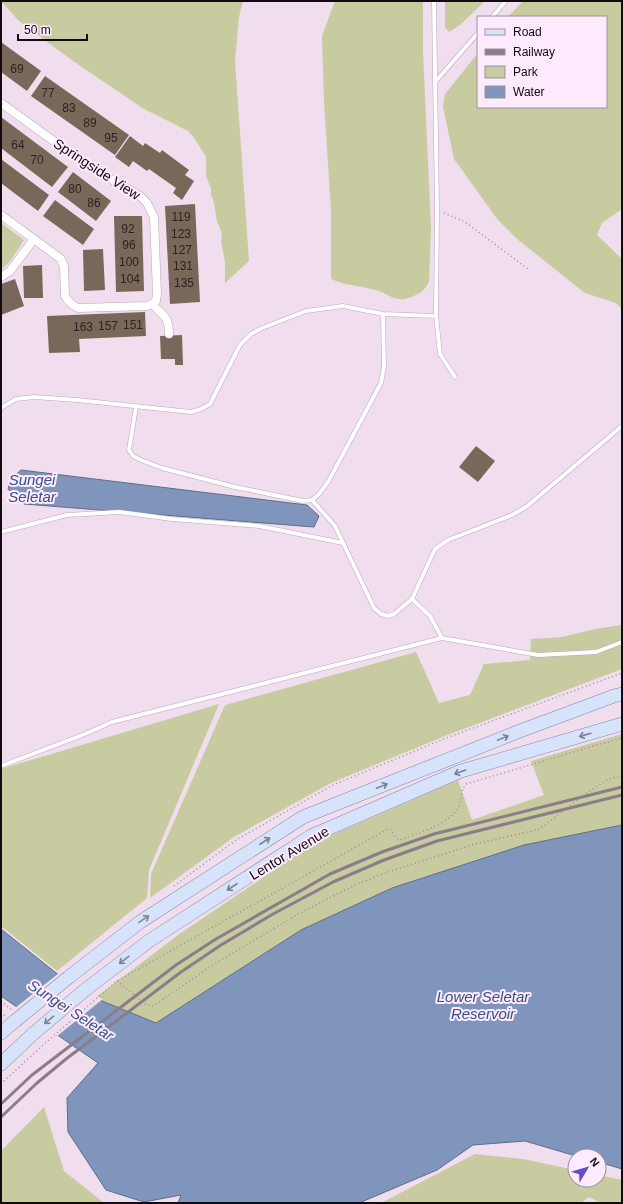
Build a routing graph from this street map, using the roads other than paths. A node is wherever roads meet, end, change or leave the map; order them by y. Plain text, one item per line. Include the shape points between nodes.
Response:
1 (434, 1) edge
2 (506, 1) edge
3 (493, 16) edge
4 (477, 34) edge
5 (435, 82) junction
6 (1, 103) edge
7 (1, 215) edge
8 (34, 239) junction
9 (1, 277) edge
10 (152, 304) junction
11 (382, 314) junction
12 (436, 316) junction
13 (169, 334) dead end
14 (455, 377) dead end
15 (136, 407) junction
16 (1, 408) edge
17 (622, 426) edge
18 (312, 500) junction
19 (1, 532) edge
20 (343, 543) junction
21 (412, 599) junction
22 (442, 638) junction
23 (622, 642) edge
24 (622, 694) edge
25 (622, 724) edge
26 (1, 766) edge
27 (1, 1033) edge
28 (1, 1064) edge

1 - 5 lane
2 - 3 lane
4 - 5 lane
5 - 12 lane
6 - 10 street, Springside View via 87,165 140,196 147,203 154,217 157,294 156,301
7 - 8 street
8 - 9 street via 10,271
8 - 10 street via 61,259 64,267 64,296 72,306 78,308
10 - 13 street via 167,319
11 - 12 lane
11 - 15 lane via 343,306 306,311 262,328 240,345 210,404 191,412
11 - 18 lane via 384,367 380,383 328,482
12 - 14 lane via 440,354
15 - 16 lane via 34,397 16,399
15 - 18 lane via 129,450 133,456 162,468 235,487
17 - 21 lane via 526,507 448,540 435,549
18 - 20 lane via 335,526
19 - 20 lane via 67,515 119,512 259,526
20 - 21 lane via 374,608 381,614 394,614
21 - 22 lane via 430,616
22 - 23 lane via 538,654 596,652
22 - 26 lane via 112,722
27 -> 24 main road, Lentor Avenue, bridge via 140,922 303,817 520,731
25 -> 28 main road, Lentor Avenue, bridge via 461,771 311,836 149,941 85,990

